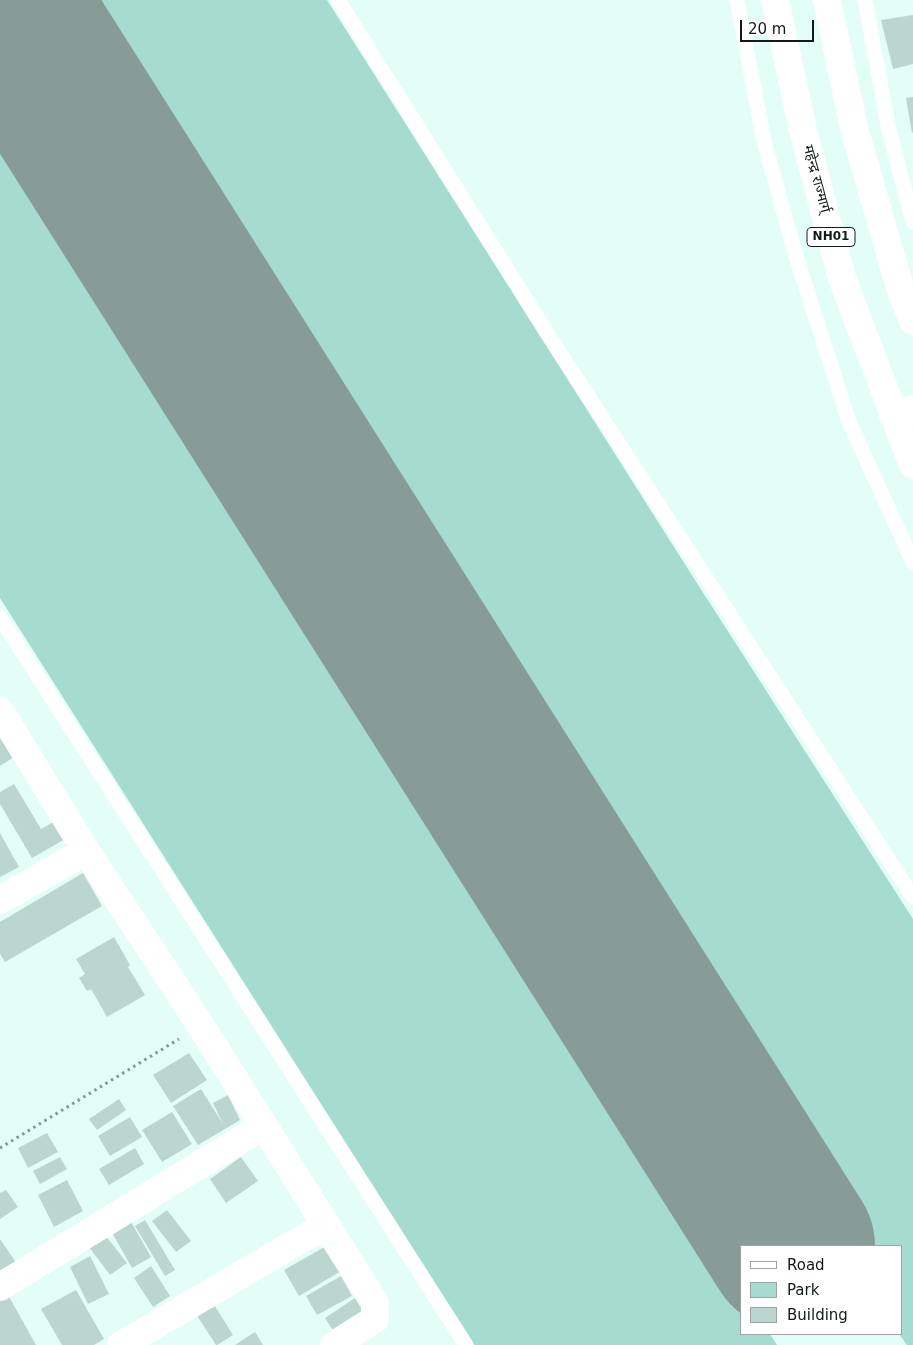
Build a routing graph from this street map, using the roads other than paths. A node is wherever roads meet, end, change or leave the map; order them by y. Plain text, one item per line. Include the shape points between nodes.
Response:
1 (338, 0) edge
2 (737, 0) edge
3 (775, 0) edge
4 (827, 0) edge
5 (865, 0) edge
6 (913, 222) edge
7 (913, 321) edge
8 (903, 412) edge
9 (913, 466) edge
10 (913, 562) edge
11 (0, 617) edge
12 (0, 711) edge
13 (86, 851) junction
14 (913, 897) edge
15 (0, 900) edge
16 (263, 1126) junction
17 (326, 1225) junction
18 (0, 1287) edge
19 (121, 1345) edge
20 (334, 1345) edge
21 (466, 1345) edge

1 - 14 lane via 549,336
2 - 10 lane via 764,141 795,253 849,422
3 - 8 main road, महेन्द्र राज्मार्ग् / NH01 via 842,278
4 - 7 main road via 854,128 900,288
5 - 6 lane via 888,126
8 - 9 main road, महेन्द्र राज्मार्ग् / NH01
11 - 21 lane
12 - 13 main road
13 - 15 main road
13 - 16 main road
16 - 17 main road
16 - 18 main road
17 - 19 main road
17 - 20 main road via 375,1303 375,1319

